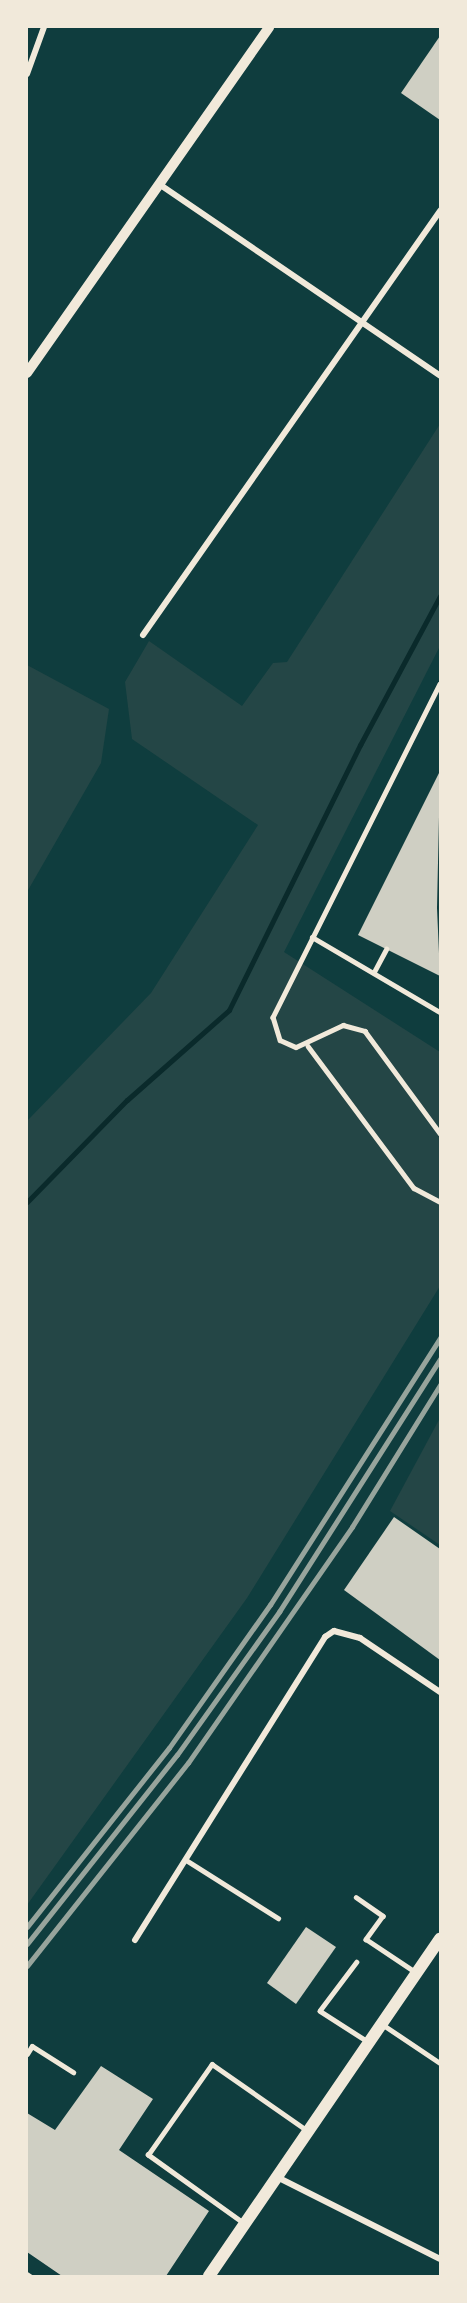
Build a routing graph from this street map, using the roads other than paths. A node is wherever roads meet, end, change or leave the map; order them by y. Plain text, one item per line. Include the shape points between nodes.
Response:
1 (44, 27) edge
2 (269, 27) edge
3 (27, 74) edge
4 (159, 184) junction
5 (440, 211) edge
6 (363, 323) junction
7 (27, 373) edge
8 (440, 376) edge
9 (143, 635) dead end
10 (440, 684) edge
11 (312, 937) junction
12 (386, 949) dead end
13 (374, 972) junction
14 (440, 1012) edge
15 (308, 1046) junction
16 (440, 1133) edge
17 (440, 1202) edge
18 (440, 1692) edge
19 (186, 1860) junction
20 (356, 1897) dead end
21 (278, 1917) dead end
22 (135, 1941) dead end
23 (439, 1944) edge
24 (357, 1962) dead end
25 (417, 1973) junction
26 (382, 2024) junction
27 (369, 2043) junction
28 (27, 2054) edge
29 (438, 2061) edge
30 (73, 2072) dead end
31 (308, 2131) junction
32 (277, 2177) junction
33 (245, 2225) junction
34 (440, 2259) edge
35 (209, 2276) edge

1 - 3 street
2 - 4 street
4 - 6 street
4 - 7 street
5 - 6 street
6 - 8 street
6 - 9 street
10 - 11 lane
11 - 13 lane
11 - 15 lane via 273,1017 280,1040
12 - 13 lane
13 - 14 lane
15 - 16 lane via 335,1027 365,1031
15 - 17 lane via 414,1188
18 - 19 street via 360,1638 334,1631
19 - 21 lane
19 - 22 street
20 - 25 lane via 383,1916 366,1939
23 - 25 main road
24 - 27 lane via 320,2011
25 - 26 main road
26 - 27 main road
26 - 29 lane
27 - 31 main road
28 - 30 lane via 32,2046
31 - 32 main road
31 - 33 lane via 212,2064 148,2155
32 - 33 main road
32 - 34 street
33 - 35 main road

